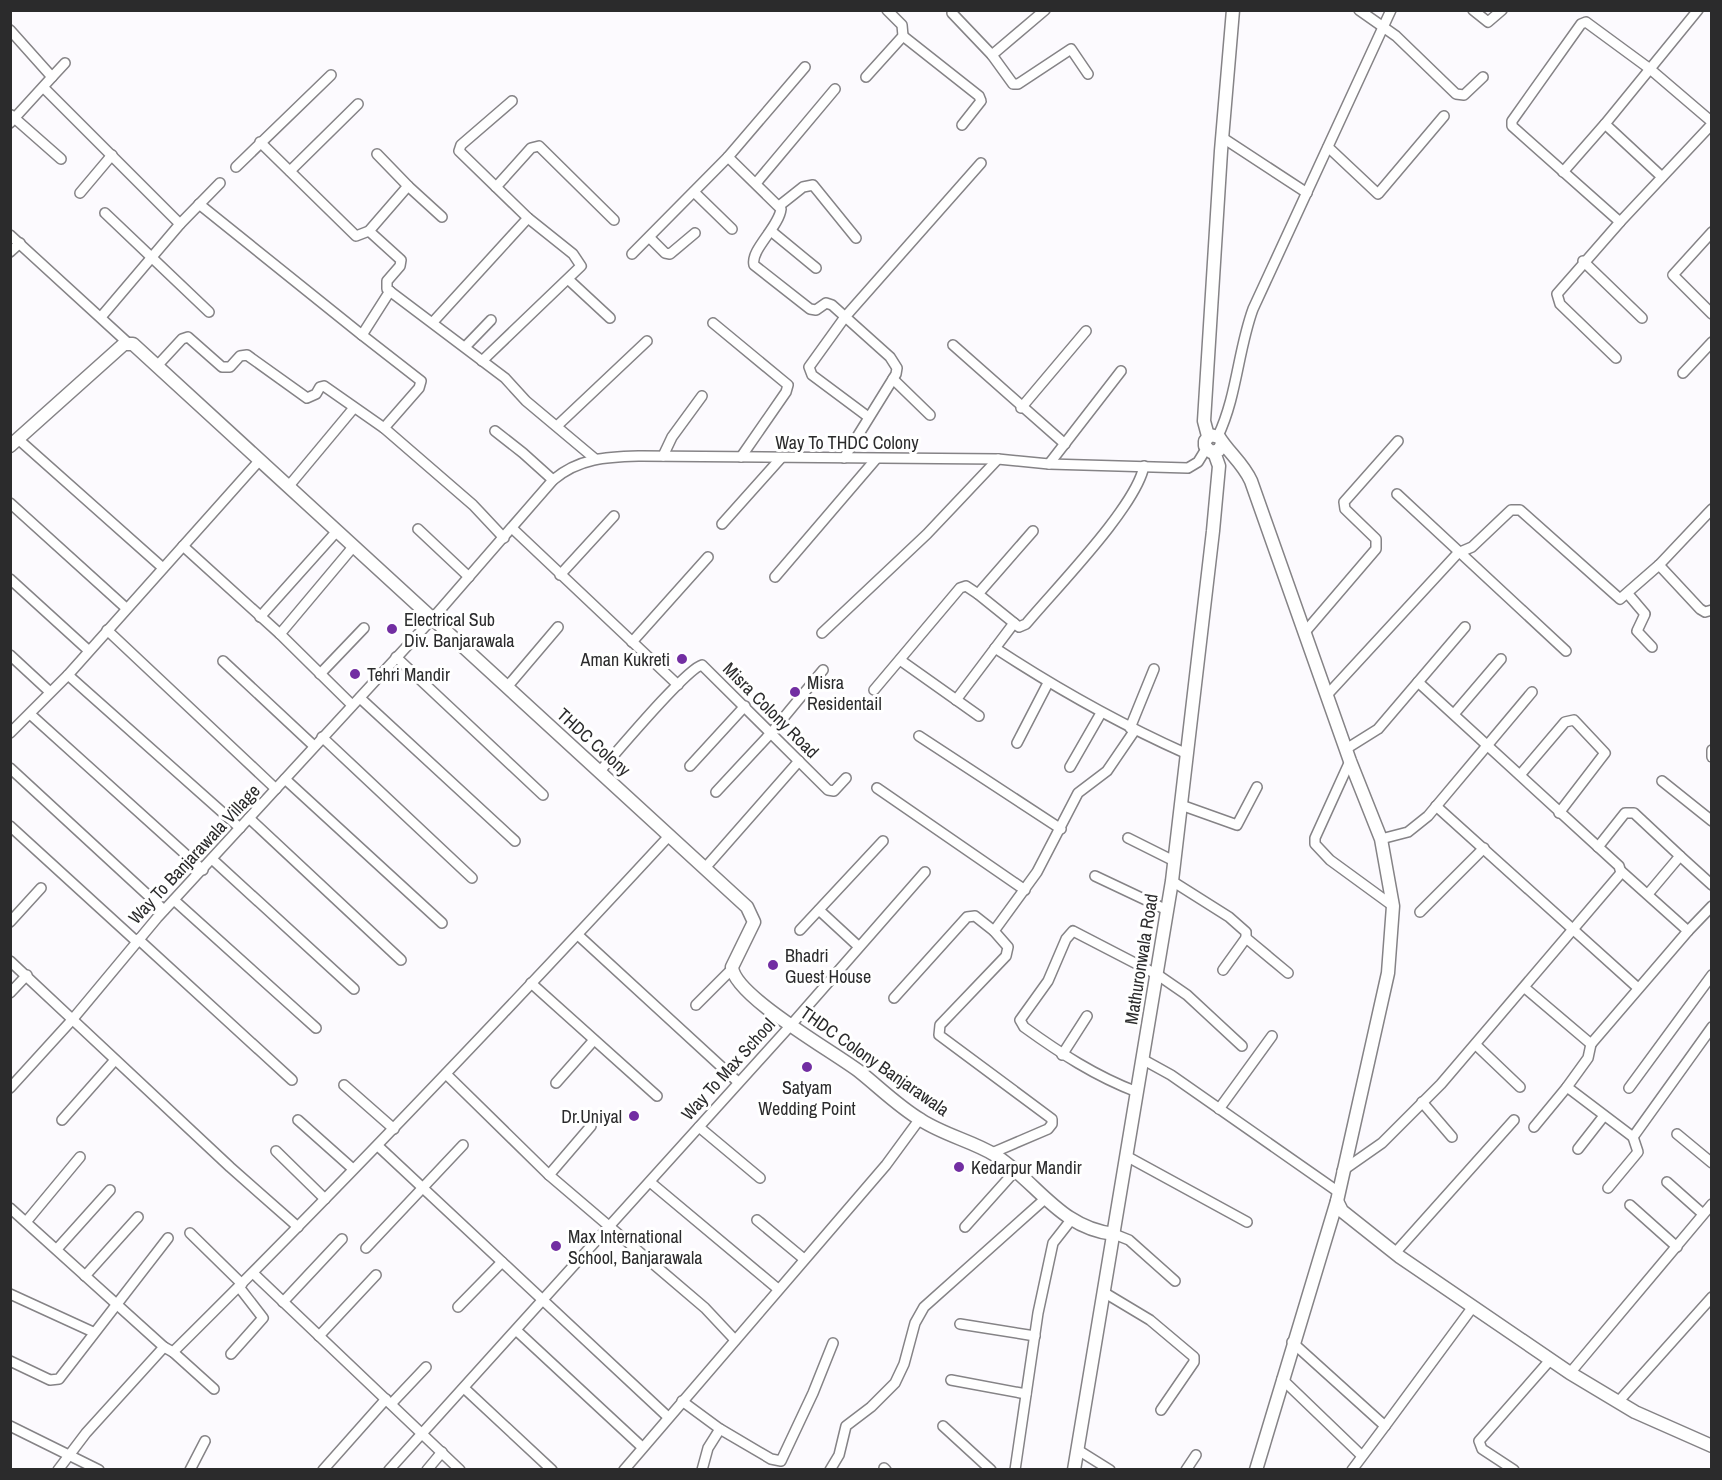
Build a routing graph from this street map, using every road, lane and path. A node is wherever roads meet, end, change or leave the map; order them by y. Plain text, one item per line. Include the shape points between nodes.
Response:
1 (887, 10) edge
2 (1045, 10) edge
3 (1233, 10) edge
4 (1359, 10) edge
5 (1391, 10) edge
6 (1473, 10) edge
7 (1502, 10) edge
8 (1698, 10) edge
9 (952, 13) dead end
10 (1384, 27) junction
11 (10, 30) edge
12 (903, 36) junction
13 (992, 55) junction
14 (65, 63) dead end
15 (805, 67) dead end
16 (1650, 69) junction
17 (1088, 74) dead end
18 (331, 75) dead end
19 (1483, 77) dead end
20 (52, 78) junction
21 (866, 78) dead end
22 (44, 88) junction
23 (835, 89) dead end
24 (512, 101) dead end
25 (358, 104) dead end
26 (1443, 116) dead end
27 (12, 118) edge
28 (1712, 123) edge
29 (1605, 124) junction
30 (962, 125) dead end
31 (1223, 138) junction
32 (261, 142) junction
33 (1328, 147) junction
34 (377, 154) dead end
35 (112, 155) junction
36 (728, 157) junction
37 (61, 159) dead end
38 (981, 163) dead end
39 (236, 166) dead end
40 (290, 171) junction
41 (1563, 172) junction
42 (1662, 177) junction
43 (757, 182) junction
44 (220, 183) dead end
45 (408, 186) junction
46 (496, 187) junction
47 (694, 192) junction
48 (80, 193) dead end
49 (1307, 193) junction
50 (199, 204) junction
51 (779, 206) junction
52 (105, 213) dead end
53 (442, 217) dead end
54 (528, 218) junction
55 (614, 220) dead end
56 (1620, 222) junction
57 (180, 224) junction
58 (732, 229) dead end
59 (369, 231) junction
60 (771, 231) junction
61 (1712, 232) edge
62 (694, 233) dead end
63 (10, 235) edge
64 (650, 238) junction
65 (856, 238) dead end
66 (20, 243) junction
67 (10, 252) edge
68 (632, 254) dead end
69 (152, 257) junction
70 (1583, 261) junction
71 (816, 268) dead end
72 (569, 280) junction
73 (390, 291) junction
74 (209, 312) dead end
75 (1712, 314) edge
76 (101, 317) junction
77 (845, 317) junction
78 (610, 318) dead end
79 (1642, 318) dead end
80 (490, 320) dead end
81 (433, 322) junction
82 (713, 323) dead end
83 (1086, 331) dead end
84 (362, 335) junction
85 (647, 340) dead end
86 (1712, 342) edge
87 (128, 343) junction
88 (953, 345) dead end
89 (465, 347) junction
90 (1616, 358) dead end
91 (482, 361) junction
92 (157, 366) junction
93 (1121, 371) dead end
94 (1683, 373) dead end
95 (893, 379) junction
96 (702, 396) dead end
97 (1021, 408) junction
98 (353, 409) junction
99 (930, 415) dead end
100 (867, 416) junction
101 (558, 425) junction
102 (384, 428) junction
103 (495, 432) dead end
104 (1398, 441) dead end
105 (14, 443) edge
106 (1213, 443) junction
107 (1065, 444) junction
108 (663, 456) junction
109 (741, 457) junction
110 (594, 458) junction
111 (781, 458) junction
112 (844, 458) junction
113 (876, 459) junction
114 (998, 459) junction
115 (259, 461) junction
116 (1049, 464) junction
117 (1144, 466) junction
118 (553, 480) junction
119 (288, 487) junction
120 (1398, 494) dead end
121 (10, 502) edge
122 (1712, 509) edge
123 (614, 516) dead end
124 (722, 524) dead end
125 (418, 529) dead end
126 (336, 531) junction
127 (1033, 531) dead end
128 (509, 533) junction
129 (183, 546) junction
130 (353, 547) junction
131 (1458, 553) junction
132 (708, 557) dead end
133 (1659, 565) junction
134 (163, 568) junction
135 (560, 575) junction
136 (469, 577) junction
137 (775, 578) dead end
138 (10, 579) edge
139 (978, 594) junction
140 (1628, 594) junction
141 (126, 608) junction
142 (1712, 610) edge
143 (260, 616) junction
144 (433, 618) junction
145 (1014, 623) junction
146 (558, 627) dead end
147 (1465, 627) dead end
148 (364, 628) dead end
149 (107, 630) junction
150 (1305, 632) junction
151 (822, 633) dead end
152 (280, 634) junction
153 (632, 642) junction
154 (1652, 647) dead end
155 (995, 648) junction
156 (88, 650) junction
157 (1566, 651) dead end
158 (10, 655) edge
159 (396, 657) junction
160 (1501, 659) dead end
161 (900, 660) junction
162 (223, 662) dead end
163 (1154, 669) dead end
164 (823, 670) dead end
165 (320, 674) junction
166 (68, 675) junction
167 (1418, 682) junction
168 (1048, 683) junction
169 (678, 685) junction
170 (507, 687) junction
171 (874, 690) dead end
172 (50, 692) junction
173 (1532, 692) dead end
174 (1327, 695) junction
175 (360, 698) junction
176 (956, 700) junction
177 (352, 705) junction
178 (745, 706) junction
179 (1101, 713) junction
180 (30, 714) junction
181 (1454, 714) junction
182 (979, 716) dead end
183 (1132, 729) junction
184 (11, 732) edge
185 (771, 733) junction
186 (919, 736) dead end
187 (322, 737) junction
188 (1017, 743) dead end
189 (1486, 744) junction
190 (314, 746) junction
191 (1346, 749) junction
192 (1712, 750) edge
193 (1185, 753) junction
194 (1712, 757) edge
195 (799, 761) junction
196 (1350, 762) junction
197 (690, 766) dead end
198 (1070, 767) dead end
199 (10, 768) edge
200 (600, 771) junction
201 (1520, 775) junction
202 (846, 778) dead end
203 (285, 779) junction
204 (1662, 782) dead end
205 (1257, 786) dead end
206 (877, 788) dead end
207 (276, 789) junction
208 (716, 792) dead end
209 (543, 795) dead end
210 (1181, 806) junction
211 (1436, 806) junction
212 (1559, 813) junction
213 (249, 818) junction
214 (1712, 821) edge
215 (10, 826) edge
216 (240, 828) junction
217 (1060, 829) junction
218 (669, 836) junction
219 (1128, 838) dead end
220 (1381, 839) junction
221 (515, 841) dead end
222 (883, 841) dead end
223 (1598, 847) junction
224 (1484, 848) junction
225 (1680, 856) junction
226 (212, 859) junction
227 (1174, 861) junction
228 (705, 868) junction
229 (203, 870) junction
230 (1621, 871) junction
231 (925, 872) dead end
232 (1095, 876) dead end
233 (472, 878) dead end
234 (1172, 881) junction
235 (1712, 885) edge
236 (41, 888) dead end
237 (1025, 890) junction
238 (1647, 894) junction
239 (174, 900) junction
240 (1394, 906) junction
241 (819, 909) junction
242 (1167, 909) junction
243 (164, 910) junction
244 (1710, 911) edge
245 (1420, 912) dead end
246 (10, 922) edge
247 (442, 922) dead end
248 (1572, 928) junction
249 (800, 930) dead end
250 (994, 931) junction
251 (1688, 931) junction
252 (578, 934) junction
253 (1246, 938) junction
254 (137, 940) junction
255 (858, 946) junction
256 (401, 960) dead end
257 (10, 962) edge
258 (732, 969) junction
259 (1223, 970) dead end
260 (1288, 973) dead end
261 (27, 975) junction
262 (1158, 975) junction
263 (1712, 975) edge
264 (531, 983) junction
265 (1525, 988) junction
266 (1638, 988) junction
267 (354, 989) dead end
268 (10, 993) edge
269 (894, 998) dead end
270 (696, 1005) dead end
271 (1088, 1016) dead end
272 (72, 1020) junction
273 (791, 1025) junction
274 (1712, 1027) edge
275 (316, 1028) dead end
276 (1272, 1036) dead end
277 (594, 1040) junction
278 (1591, 1044) junction
279 (1476, 1045) junction
280 (1242, 1046) dead end
281 (1062, 1055) junction
282 (1142, 1059) junction
283 (115, 1060) junction
284 (446, 1074) junction
285 (292, 1080) dead end
286 (738, 1082) junction
287 (556, 1083) dead end
288 (344, 1085) dead end
289 (1567, 1087) junction
290 (10, 1088) edge
291 (1520, 1088) dead end
292 (1629, 1088) dead end
293 (1137, 1092) junction
294 (657, 1096) dead end
295 (1422, 1102) junction
296 (1219, 1109) junction
297 (1603, 1117) junction
298 (62, 1120) dead end
299 (298, 1120) dead end
300 (919, 1120) junction
301 (1514, 1120) dead end
302 (591, 1126) dead end
303 (699, 1127) junction
304 (1534, 1127) dead end
305 (394, 1129) junction
306 (1677, 1134) dead end
307 (1452, 1137) dead end
308 (1633, 1137) junction
309 (463, 1145) dead end
310 (378, 1146) junction
311 (1578, 1149) dead end
312 (276, 1151) dead end
313 (992, 1153) junction
314 (80, 1157) dead end
315 (1128, 1157) junction
316 (1712, 1163) edge
317 (353, 1169) junction
318 (1016, 1170) junction
319 (1342, 1171) junction
320 (549, 1175) junction
321 (760, 1178) dead end
322 (650, 1182) junction
323 (1667, 1182) dead end
324 (1608, 1188) dead end
325 (422, 1189) junction
326 (110, 1190) dead end
327 (1337, 1196) junction
328 (1046, 1198) junction
329 (325, 1199) junction
330 (1712, 1204) edge
331 (1630, 1205) dead end
332 (10, 1208) edge
333 (1703, 1214) junction
334 (138, 1217) dead end
335 (757, 1220) dead end
336 (1071, 1220) junction
337 (26, 1222) junction
338 (1247, 1222) dead end
339 (611, 1226) junction
340 (298, 1227) junction
341 (965, 1227) dead end
342 (190, 1233) dead end
343 (1114, 1234) junction
344 (168, 1238) dead end
345 (342, 1239) dead end
346 (1677, 1247) junction
347 (366, 1248) dead end
348 (57, 1249) junction
349 (1395, 1253) junction
350 (804, 1259) junction
351 (502, 1262) junction
352 (253, 1273) junction
353 (376, 1275) dead end
354 (86, 1276) junction
355 (1175, 1281) dead end
356 (240, 1286) junction
357 (778, 1289) junction
358 (1105, 1293) junction
359 (10, 1294) edge
360 (1712, 1297) edge
361 (544, 1299) junction
362 (283, 1302) junction
363 (116, 1304) junction
364 (458, 1307) dead end
365 (1472, 1308) junction
366 (960, 1324) dead end
367 (517, 1331) junction
368 (93, 1332) junction
369 (319, 1336) junction
370 (1035, 1336) junction
371 (735, 1340) junction
372 (1293, 1342) junction
373 (832, 1343) dead end
374 (169, 1350) junction
375 (231, 1354) dead end
376 (1551, 1359) junction
377 (10, 1361) edge
378 (426, 1367) dead end
379 (1570, 1373) junction
380 (1282, 1379) junction
381 (951, 1380) dead end
382 (464, 1388) junction
383 (214, 1389) dead end
384 (1026, 1394) junction
385 (388, 1401) junction
386 (682, 1401) junction
387 (1618, 1402) junction
388 (1161, 1410) dead end
389 (668, 1417) junction
390 (943, 1426) dead end
391 (1385, 1426) junction
392 (12, 1429) edge
393 (720, 1430) junction
394 (422, 1433) junction
395 (205, 1441) dead end
396 (1712, 1446) edge
397 (642, 1447) junction
398 (1078, 1450) junction
399 (441, 1452) junction
400 (1196, 1455) dead end
401 (1362, 1455) junction
402 (70, 1456) junction
403 (988, 1469) edge
404 (58, 1470) edge
405 (99, 1470) edge
406 (190, 1470) edge
407 (322, 1470) edge
408 (388, 1470) edge
409 (427, 1470) edge
410 (460, 1470) edge
411 (552, 1470) edge
412 (624, 1470) edge
413 (702, 1470) edge
414 (830, 1470) edge
415 (1015, 1470) edge
416 (1074, 1470) edge
417 (1110, 1470) edge
418 (1186, 1470) edge
419 (1256, 1470) edge
420 (1352, 1470) edge
421 (1514, 1470) edge

1 - 12 street via 902,25
2 - 13 street
3 - 31 street, Mathuronwala Road
4 - 10 street
5 - 10 street
6 - 7 street via 1488,22
8 - 16 street
9 - 13 street
10 - 19 street via 1459,95
10 - 33 street
11 - 20 street
12 - 21 street
12 - 30 street via 979,96 981,101
13 - 17 street via 1015,84 1069,50 1074,51
14 - 20 street
15 - 36 street
16 - 28 street
16 - 29 street
16 - 41 street via 1590,22 1581,24 1512,123 1515,132
18 - 32 street
20 - 22 street
22 - 27 street
22 - 35 street
23 - 43 street
24 - 46 street via 459,148
25 - 40 street
26 - 33 street via 1378,194
27 - 37 street
28 - 42 street
29 - 41 street
29 - 42 street
31 - 49 street
31 - 106 street, Mathuronwala Road via 1204,421
32 - 39 street
32 - 40 street
33 - 49 street
34 - 45 street
35 - 48 street
35 - 57 street
36 - 43 street
36 - 47 street
38 - 77 street
40 - 59 street via 352,234 359,236
41 - 56 street
42 - 56 street
43 - 51 street
44 - 50 street
45 - 53 street
45 - 59 street
46 - 54 street
46 - 55 street via 531,148 540,146
47 - 58 street
47 - 64 street
49 - 106 street via 1253,309 1227,417
50 - 57 street
50 - 84 street
51 - 60 street via 781,213
51 - 65 street via 802,187 813,185
52 - 69 street
54 - 72 street via 578,259 581,266
54 - 81 street
56 - 70 street
57 - 69 street
59 - 73 street via 401,260 386,283
60 - 71 street
60 - 77 street via 754,257 754,265 810,309 827,303
61 - 75 street via 1673,275
62 - 64 street via 670,254
63 - 66 street
64 - 68 street
66 - 67 street
66 - 76 street
69 - 74 street
69 - 76 street
70 - 79 street
70 - 90 street via 1558,289 1557,298
72 - 78 street
72 - 91 street
73 - 81 street
73 - 84 street
76 - 87 street
77 - 95 street via 895,363 898,370
77 - 100 street via 809,371
80 - 89 street
81 - 89 street
82 - 109 street via 788,385
83 - 97 street
84 - 102 street via 421,381
85 - 101 street
86 - 94 street
87 - 92 street, THDC Colony
87 - 105 street
88 - 97 street
89 - 91 street
91 - 101 street
92 - 98 street via 188,337 222,367 230,367 240,356 247,355 307,398 324,386
92 - 115 street, THDC Colony
93 - 107 street
95 - 99 street
95 - 100 street
96 - 108 street
97 - 107 street
98 - 102 street
98 - 119 street
100 - 112 street
101 - 110 street
102 - 128 street
103 - 118 street
104 - 150 street via 1344,502 1345,509 1376,539 1376,549
105 - 134 street
106 - 117 street, Way To THDC Colony via 1188,468
106 - 150 street via 1243,465 1251,481
106 - 193 street, Mathuronwala Road via 1219,466
107 - 116 street
108 - 109 street, Way To THDC Colony
108 - 110 street, Way To THDC Colony
109 - 111 street, Way To THDC Colony
110 - 118 street, Way To THDC Colony via 569,468
111 - 112 street, Way To THDC Colony
111 - 124 street
112 - 113 street, Way To THDC Colony
113 - 114 street, Way To THDC Colony
113 - 137 street
114 - 116 street, Way To THDC Colony
114 - 151 street via 927,534
115 - 119 street, THDC Colony
115 - 129 street
116 - 117 street, Way To THDC Colony
117 - 145 street via 1140,482 1112,523 1026,624 1019,627
118 - 128 street, Way To THDC Colony
119 - 126 street, THDC Colony
120 - 131 street
121 - 141 street
122 - 133 street
123 - 135 street
125 - 136 street
126 - 130 street, THDC Colony
126 - 143 street
127 - 139 street
128 - 135 street
128 - 136 street
129 - 134 street
129 - 143 street
130 - 144 street, THDC Colony
130 - 152 street
131 - 140 street via 1472,547 1507,512 1516,509 1617,598
131 - 157 street
131 - 174 street
132 - 153 street
133 - 140 street
133 - 142 street via 1700,609
134 - 141 street
135 - 153 street
136 - 144 street
138 - 156 street
139 - 145 street
139 - 161 street via 966,586 960,588
140 - 154 street via 1645,614 1637,631
141 - 149 street
143 - 152 street
144 - 159 street, Way To Banjarawala Village
144 - 170 street, THDC Colony
145 - 155 street
146 - 170 street
147 - 167 street
148 - 165 street
149 - 156 street
149 - 207 street
150 - 174 street
152 - 165 street
153 - 169 street
155 - 168 street
155 - 176 street
156 - 166 street
158 - 172 street
159 - 175 street, Way To Banjarawala Village
159 - 209 street
160 - 181 street
161 - 171 street
161 - 176 street
162 - 190 street
163 - 183 street
164 - 185 street
165 - 177 street
166 - 172 street
166 - 216 street
167 - 181 street
167 - 191 street via 1378,729
168 - 179 street
168 - 188 street
169 - 178 street, Misra Colony Road via 702,665
169 - 200 street, Misra Colony Road
170 - 200 street, THDC Colony
172 - 180 street
173 - 189 street
174 - 191 street
175 - 177 street, Way To Banjarawala Village
175 - 221 street
176 - 182 street
177 - 187 street, Way To Banjarawala Village
178 - 185 street, Misra Colony Road
178 - 197 street
179 - 183 street
179 - 198 street
180 - 184 street
180 - 229 street
181 - 189 street
183 - 193 street
183 - 217 street via 1107,771 1078,793
185 - 195 street, Misra Colony Road
185 - 208 street
186 - 217 street
187 - 190 street, Way To Banjarawala Village
187 - 233 street
189 - 201 street
189 - 211 street
190 - 203 street, Way To Banjarawala Village
191 - 196 street
192 - 194 street
193 - 210 street, Mathuronwala Road
195 - 202 street, Misra Colony Road via 830,791
195 - 228 street
196 - 220 street
196 - 240 street via 1315,844 1330,860
199 - 243 street
200 - 218 street, THDC Colony
201 - 212 street
201 - 212 street via 1565,722 1575,720 1605,753
203 - 207 street, Way To Banjarawala Village
203 - 247 street
204 - 214 street
205 - 210 street via 1237,825
206 - 237 street
207 - 213 street, Way To Banjarawala Village
210 - 227 street, Mathuronwala Road
211 - 220 street via 1407,832
211 - 224 street
212 - 223 street
213 - 216 street, Way To Banjarawala Village
213 - 256 street
215 - 254 street
216 - 226 street, Way To Banjarawala Village
217 - 237 street
218 - 228 street, THDC Colony
218 - 252 street
219 - 227 street
220 - 240 street
222 - 241 street
223 - 225 street via 1625,813 1630,812
223 - 230 street
224 - 245 street
224 - 248 street
225 - 235 street
225 - 238 street
226 - 229 street, Way To Banjarawala Village
226 - 267 street
227 - 234 street, Mathuronwala Road
228 - 258 street, THDC Colony via 747,907 754,922
229 - 239 street, Way To Banjarawala Village
230 - 238 street
230 - 248 street
231 - 255 street, Way To Max School
232 - 242 street
234 - 242 street, Mathuronwala Road
234 - 253 street via 1230,917 1244,929
236 - 246 street
237 - 250 street
238 - 251 street
239 - 243 street, Way To Banjarawala Village
239 - 275 street
240 - 319 street via 1388,973
241 - 249 street
241 - 255 street
242 - 262 street, Mathuronwala Road
243 - 254 street, Way To Banjarawala Village
244 - 251 street
248 - 265 street
248 - 266 street
250 - 269 street via 975,916 967,917
250 - 313 street via 1008,947 1008,953 944,1020 939,1035 1053,1122 1040,1134
251 - 266 street
252 - 264 street
252 - 286 street
253 - 259 street
253 - 260 street
254 - 272 street, Way To Banjarawala Village
254 - 285 street
255 - 273 street, Way To Max School
257 - 261 street
258 - 270 street
258 - 273 street, THDC Colony Banjarawala via 743,989
261 - 268 street
261 - 272 street
262 - 280 street via 1187,995
262 - 281 street via 1076,931 1071,932 1048,981 1020,1017 1024,1027
262 - 282 street, Mathuronwala Road
263 - 292 street
264 - 277 street
264 - 284 street
265 - 278 street
265 - 279 street
266 - 278 street
271 - 281 street
272 - 283 street
272 - 290 street, Way To Banjarawala Village
273 - 286 street, Way To Max School
273 - 300 street, THDC Colony Banjarawala via 859,1071
274 - 308 street
276 - 296 street
277 - 287 street
277 - 294 street
278 - 289 street via 1588,1058
279 - 291 street
279 - 295 street
281 - 293 street via 1107,1081
282 - 293 street, Mathuronwala Road
282 - 296 street
283 - 298 street
283 - 340 street
284 - 305 street
284 - 320 street
286 - 303 street, Way To Max School
288 - 305 street
289 - 297 street
289 - 304 street
293 - 315 street, Mathuronwala Road
295 - 307 street
295 - 319 street via 1382,1143
296 - 327 street
297 - 308 street
297 - 311 street
299 - 317 street
300 - 313 street, THDC Colony Banjarawala
300 - 350 street via 886,1165
301 - 349 street
302 - 320 street
303 - 321 street
303 - 322 street, Way To Max School
305 - 310 street
306 - 316 street
308 - 324 street via 1638,1152
309 - 325 street
310 - 317 street
310 - 325 street
312 - 329 street
313 - 318 street, THDC Colony Banjarawala
314 - 337 street
315 - 338 street
315 - 343 street, Mathuronwala Road
317 - 329 street
318 - 328 street, THDC Colony Banjarawala
318 - 341 street
319 - 327 street
320 - 339 street
322 - 339 street
322 - 357 street
323 - 333 street
325 - 347 street
325 - 351 street
326 - 348 street
327 - 349 street via 1342,1211
327 - 372 street
328 - 336 street, THDC Colony Banjarawala
328 - 414 street via 921,1311 895,1383 845,1427 839,1455
329 - 340 street
330 - 333 street
331 - 346 street
332 - 337 street
333 - 346 street
334 - 354 street
335 - 350 street
336 - 343 street, THDC Colony Banjarawala via 1087,1229
336 - 370 street via 1053,1243
337 - 348 street
339 - 361 street
339 - 371 street via 705,1308
340 - 352 street
342 - 356 street
343 - 355 street via 1128,1240
343 - 358 street, Mathuronwala Road
344 - 363 street
345 - 362 street
346 - 379 street
348 - 354 street
349 - 365 street
350 - 357 street
351 - 361 street
351 - 364 street
352 - 356 street
352 - 362 street
353 - 369 street
354 - 363 street
356 - 374 street
356 - 375 street via 263,1318
357 - 371 street
358 - 388 street via 1150,1320 1194,1357
358 - 398 street, Mathuronwala Road
359 - 368 street
360 - 387 street
361 - 367 street
361 - 389 street
362 - 369 street
363 - 368 street
363 - 374 street
365 - 376 street
365 - 391 street
366 - 370 street
367 - 382 street
367 - 397 street
368 - 377 street via 57,1379 50,1380
369 - 385 street
370 - 384 street
371 - 386 street
372 - 380 street
372 - 391 street
373 - 393 street via 781,1461
374 - 383 street
374 - 402 street via 86,1433
376 - 379 street
376 - 421 street via 1479,1441 1482,1449
378 - 385 street
379 - 387 street
380 - 401 street
380 - 419 street
381 - 384 street
382 - 394 street
382 - 411 street
384 - 415 street
385 - 394 street
385 - 407 street
386 - 389 street
386 - 393 street
387 - 396 street
389 - 397 street
390 - 403 street
391 - 401 street
392 - 402 street
393 - 413 street via 708,1448
394 - 399 street
394 - 408 street
395 - 406 street
397 - 412 street
398 - 416 street, Mathuronwala Road
398 - 417 street
399 - 409 street
399 - 410 street
400 - 418 street
401 - 420 street
402 - 404 street
402 - 405 street

